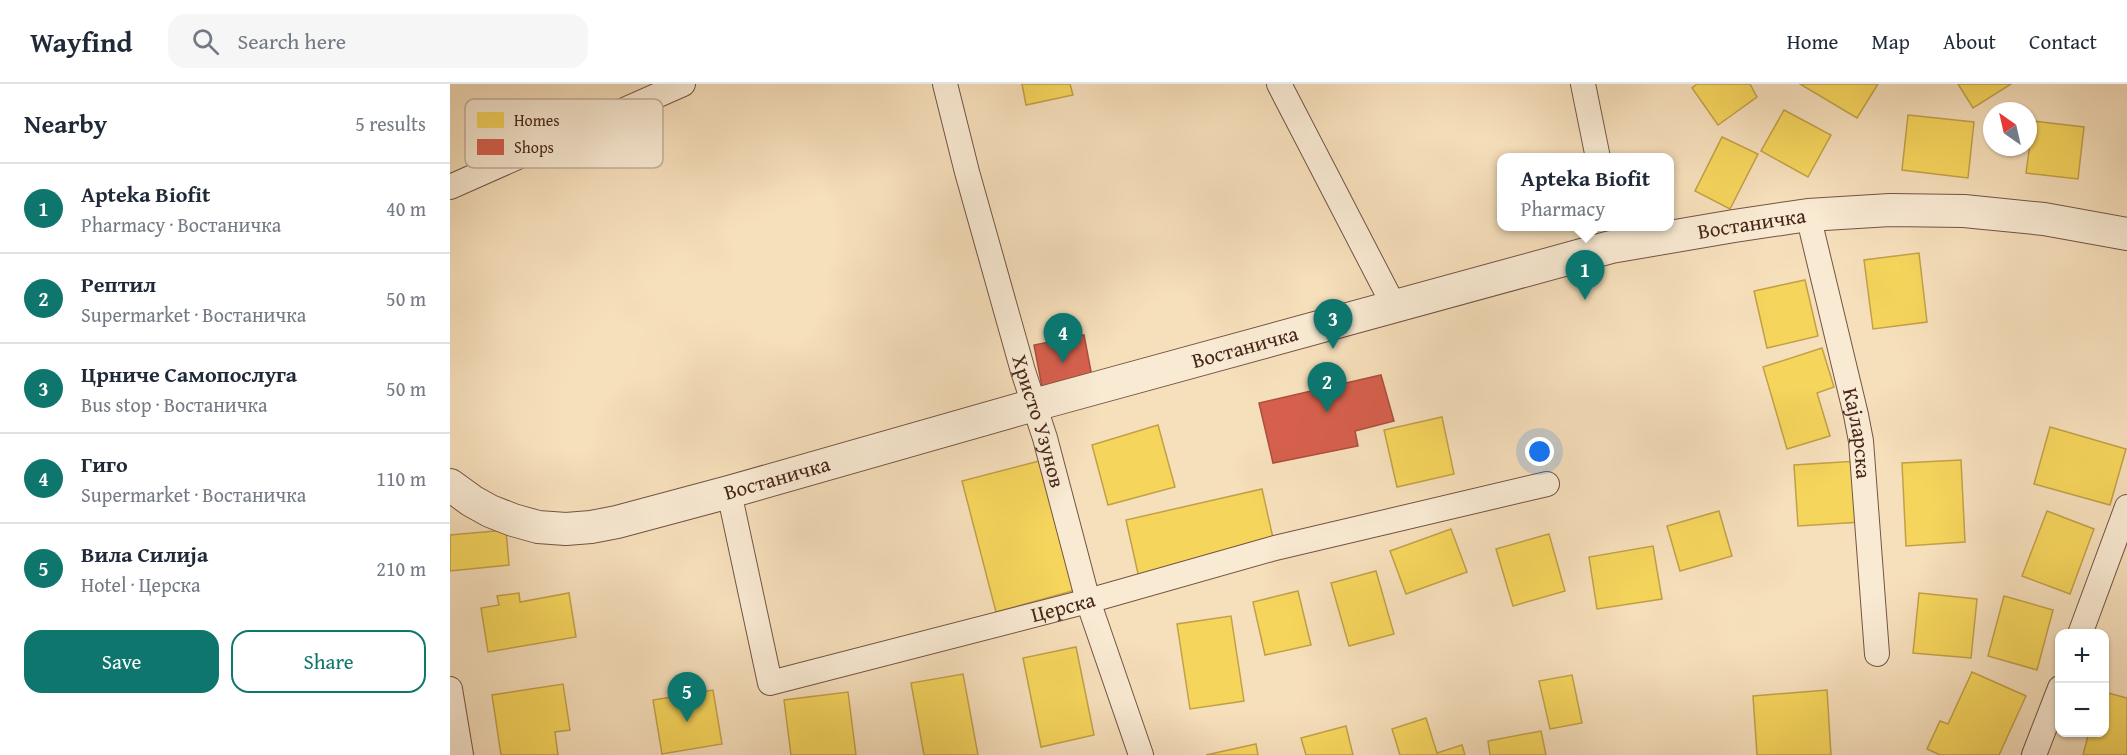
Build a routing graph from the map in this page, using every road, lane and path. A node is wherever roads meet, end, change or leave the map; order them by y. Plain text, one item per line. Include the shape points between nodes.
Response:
1 (683, 84) edge
2 (945, 84) edge
3 (1279, 84) edge
4 (1583, 84) edge
5 (649, 99) edge
6 (1597, 153) edge
7 (493, 168) edge
8 (450, 187) edge
9 (1808, 215) junction
10 (1674, 230) edge
11 (1664, 231) edge
12 (2127, 234) edge
13 (1610, 237) edge
14 (1394, 306) junction
15 (1034, 405) junction
16 (1547, 484) dead end
17 (450, 485) edge
18 (729, 492) junction
19 (2127, 507) edge
20 (1088, 601) junction
21 (2081, 629) edge
22 (1877, 654) dead end
23 (450, 689) edge
24 (2055, 701) edge
25 (462, 755) edge
26 (1141, 755) edge
27 (2034, 755) edge

1 - 5 street
2 - 15 street, Христо Узунов
3 - 14 street
4 - 6 street
7 - 8 street
9 - 10 street, Востаничка
9 - 12 street, Востаничка via 1964,211 2044,219
9 - 22 street, Кајларска via 1861,441
11 - 13 street, Востаничка
13 - 14 street, Востаничка
14 - 15 street, Востаничка
15 - 18 street, Востаничка
15 - 20 street, Христо Узунов
16 - 20 street, Церска via 1275,548
17 - 18 street, Востаничка via 472,501 513,520 566,529 617,522
18 - 20 street, Церска via 770,684
19 - 21 street
20 - 26 street, Христо Узунов
23 - 25 street
24 - 27 street

